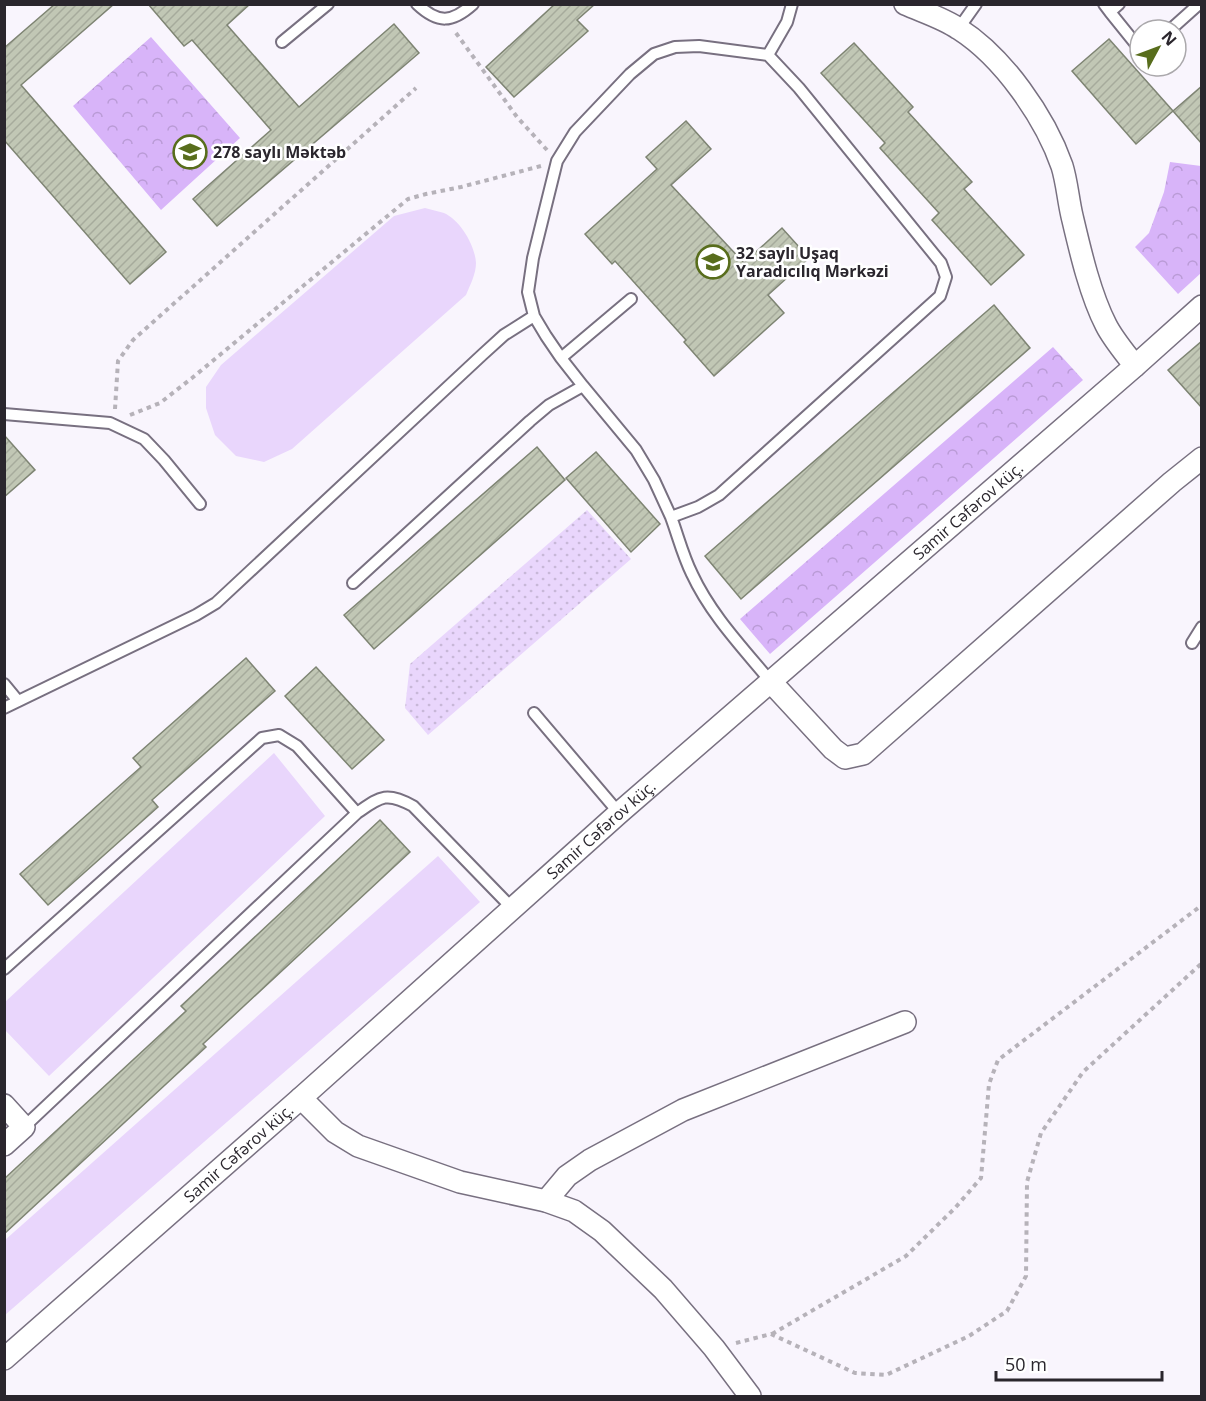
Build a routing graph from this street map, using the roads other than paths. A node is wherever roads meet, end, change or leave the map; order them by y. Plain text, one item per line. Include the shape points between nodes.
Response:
1 (328, 4) edge
2 (417, 4) edge
3 (473, 4) edge
4 (792, 4) edge
5 (905, 4) edge
6 (976, 4) edge
7 (1119, 4) edge
8 (1199, 4) edge
9 (1107, 8) edge
10 (1183, 18) edge
11 (959, 28) junction
12 (1128, 34) edge
13 (282, 42) dead end
14 (768, 55) junction
15 (631, 299) dead end
16 (1202, 306) edge
17 (534, 316) junction
18 (561, 358) junction
19 (1135, 366) junction
20 (583, 386) junction
21 (4, 414) edge
22 (1202, 458) edge
23 (200, 504) dead end
24 (671, 517) junction
25 (353, 583) dead end
26 (1202, 627) edge
27 (1192, 643) dead end
28 (771, 682) junction
29 (4, 684) edge
30 (18, 701) junction
31 (4, 708) edge
32 (534, 713) dead end
33 (357, 813) junction
34 (620, 813) junction
35 (513, 909) junction
36 (4, 969) edge
37 (905, 1022) dead end
38 (301, 1098) junction
39 (4, 1105) edge
40 (24, 1127) junction
41 (4, 1145) edge
42 (546, 1201) junction
43 (4, 1359) edge
44 (750, 1396) edge

1 - 13 lane
2 - 3 lane via 434,18 446,19 462,14
4 - 14 lane via 787,22
5 - 11 street
6 - 11 lane
7 - 9 lane
8 - 10 lane
9 - 12 lane
11 - 19 street via 984,47 1021,90 1046,128 1062,167 1094,297 1106,326
14 - 17 lane via 699,46 675,47 654,54 583,123 557,162 533,258 528,292
14 - 24 lane via 941,262 946,277 940,296 719,495
15 - 18 lane
16 - 19 street, Samir Cəfərov küç.
17 - 18 lane
17 - 30 lane via 504,335 216,603
18 - 20 lane
19 - 28 street, Samir Cəfərov küç.
20 - 24 lane via 636,450
20 - 25 lane via 530,421
21 - 23 lane via 110,423 144,439
22 - 28 street via 863,754 845,758 833,749
24 - 28 lane via 700,589
26 - 27 lane
28 - 34 street, Samir Cəfərov küç.
29 - 30 lane
30 - 31 lane
32 - 34 lane
33 - 35 lane via 379,798 398,798 413,806
33 - 36 lane via 297,746 279,735 262,738
33 - 40 lane
34 - 35 street, Samir Cəfərov küç.
35 - 38 street, Samir Cəfərov küç.
37 - 42 street via 683,1110 583,1165 567,1176
38 - 42 street via 335,1132 358,1146 460,1182
38 - 43 street, Samir Cəfərov küç.
39 - 40 street
40 - 41 street
42 - 44 street via 574,1211 602,1231 663,1290

